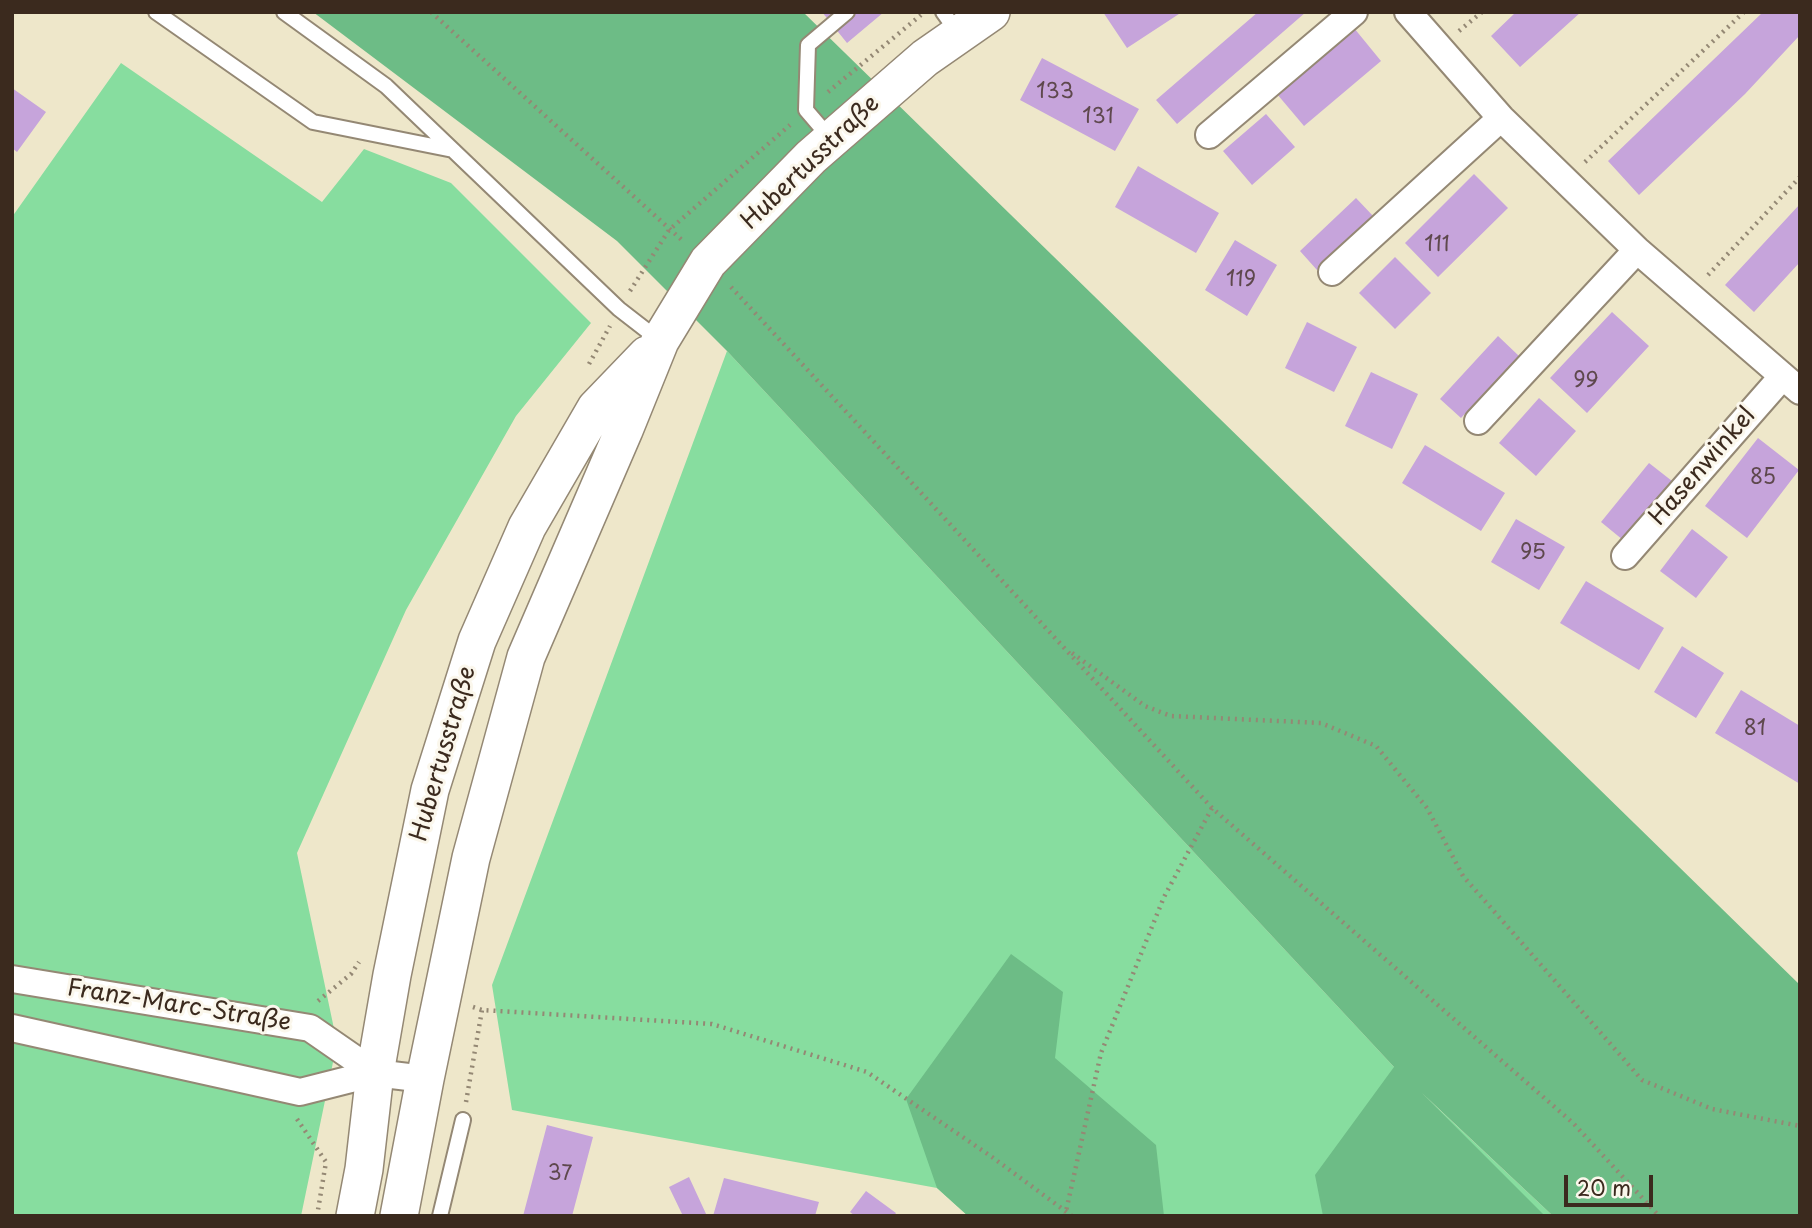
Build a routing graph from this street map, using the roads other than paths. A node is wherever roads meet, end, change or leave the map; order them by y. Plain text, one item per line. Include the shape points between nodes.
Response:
1 (156, 12) edge
2 (284, 12) edge
3 (847, 12) edge
4 (991, 12) edge
5 (1354, 12) edge
6 (1408, 12) edge
7 (951, 23) edge
8 (1502, 118) junction
9 (1209, 135) dead end
10 (831, 140) junction
11 (454, 150) junction
12 (1637, 250) junction
13 (1332, 272) dead end
14 (660, 341) junction
15 (1791, 384) edge
16 (1478, 421) dead end
17 (1625, 556) dead end
18 (12, 979) edge
19 (12, 1028) edge
20 (375, 1073) junction
21 (425, 1079) junction
22 (463, 1120) road end
23 (405, 1212) edge
24 (355, 1216) edge
25 (440, 1216) edge

1 - 11 lane via 313,122
2 - 11 lane via 386,86
3 - 10 lane via 808,45 806,110
4 - 7 street, Hubertusstraße
5 - 9 street
6 - 8 street, Hasenwinkel
7 - 10 street, Hubertusstraße via 925,58
8 - 12 street, Hasenwinkel
8 - 13 street
10 - 14 street, Hubertusstraße via 708,262
11 - 14 lane via 619,309
12 - 15 street, Hasenwinkel
12 - 16 street
14 - 20 street, Hubertusstraße via 596,408 527,527 477,641 429,790
14 - 21 street, Hubertusstraße via 526,657 471,858
15 - 17 street, Hasenwinkel
18 - 20 street, Franz-Marc-Straße via 310,1028
19 - 20 street, Franz-Marc-Straße via 300,1092
20 - 21 street, Franz-Marc-Straße
20 - 24 street, Hubertusstraße
21 - 23 street, Hubertusstraße
22 - 25 lane

